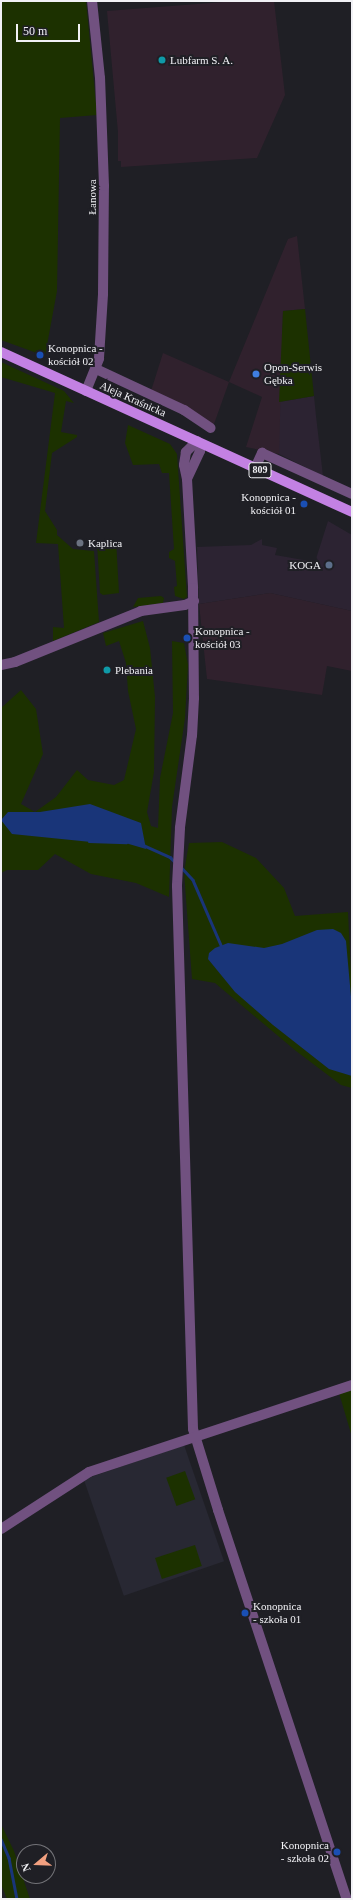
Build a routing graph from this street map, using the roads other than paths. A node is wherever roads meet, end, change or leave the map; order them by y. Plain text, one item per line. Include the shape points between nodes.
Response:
1 (92, 1) edge
2 (1, 352) edge
3 (96, 369) junction
4 (86, 391) junction
5 (212, 428) dead end
6 (197, 441) junction
7 (255, 468) junction
8 (352, 494) edge
9 (352, 512) edge
10 (194, 601) junction
11 (1, 665) edge
12 (352, 1385) edge
13 (195, 1436) junction
14 (1, 1529) edge
15 (347, 1899) edge

1 - 3 street, Łanowa via 100,78 104,186 103,308
2 - 4 main road, Aleja Kraśnicka / 809
3 - 4 street, Łanowa
3 - 5 street via 184,410
4 - 6 main road, Aleja Kraśnicka / 809
6 - 7 main road, Aleja Kraśnicka / 809
6 - 10 street via 200,451 187,479
7 - 8 street via 262,453
7 - 9 main road, Aleja Kraśnicka / 809
10 - 11 street via 185,605 141,611 15,662
10 - 13 street via 194,719 177,886 191,1386
12 - 13 street
13 - 14 street via 82,1476
13 - 15 street

